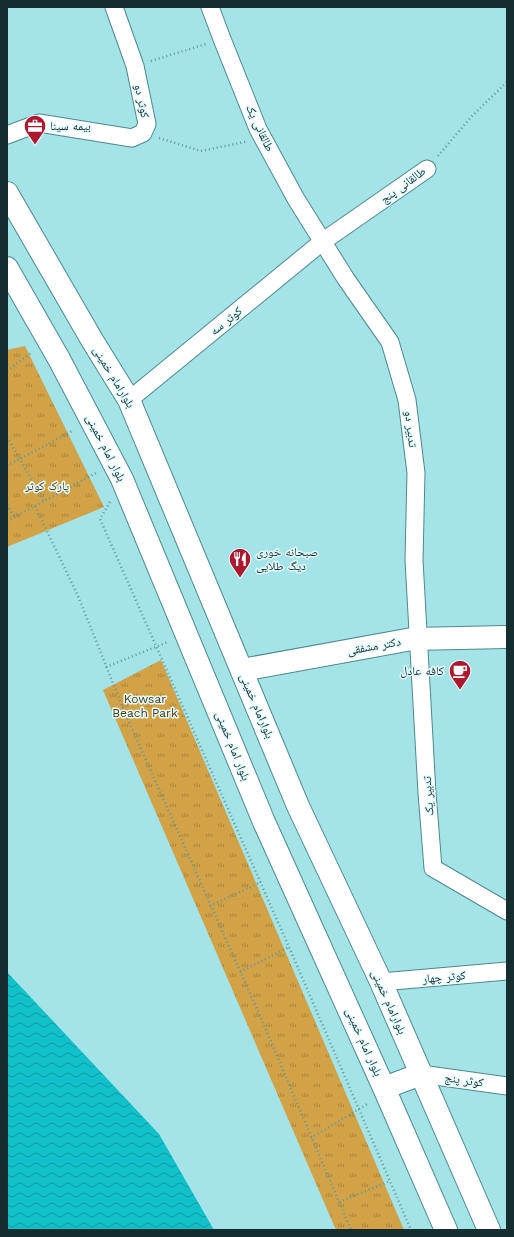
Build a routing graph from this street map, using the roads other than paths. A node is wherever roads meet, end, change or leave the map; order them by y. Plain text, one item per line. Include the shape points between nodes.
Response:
1 (114, 7) edge
2 (210, 7) edge
3 (7, 135) edge
4 (428, 169) road end
5 (7, 193) edge
6 (322, 242) junction
7 (7, 268) edge
8 (129, 400) junction
9 (507, 637) edge
10 (419, 638) junction
11 (242, 670) junction
12 (507, 911) edge
13 (507, 971) edge
14 (381, 982) junction
15 (421, 1074) junction
16 (507, 1086) edge
17 (386, 1091) junction
18 (446, 1230) edge
19 (489, 1230) edge

1 - 3 street, کوثر دو via 135,66 147,124 143,133 132,138 39,123
2 - 6 street, طالقانی یک via 258,129
4 - 6 street, طالقانی پنج
5 - 8 main road, بلوارامام خمینی
6 - 8 street, کوثر سه
6 - 10 street, تدبیر دو via 390,342 407,400 416,473 414,560
7 - 17 main road, بلوار امام خمینی via 122,478 264,822
8 - 11 main road, بلوارامام خمینی
9 - 10 main road, دکتر مشفقی
10 - 11 main road, دکتر مشفقی
10 - 12 street, تدبیر یک via 433,868
11 - 14 main road, بلوارامام خمینی via 298,806
13 - 14 street, کوثر چهار
14 - 15 main road, بلوارامام خمینی
15 - 16 street, کوثر پنج
15 - 17 main road
15 - 19 main road, بلوارامام خمینی
17 - 18 main road, بلوار امام خمینی

